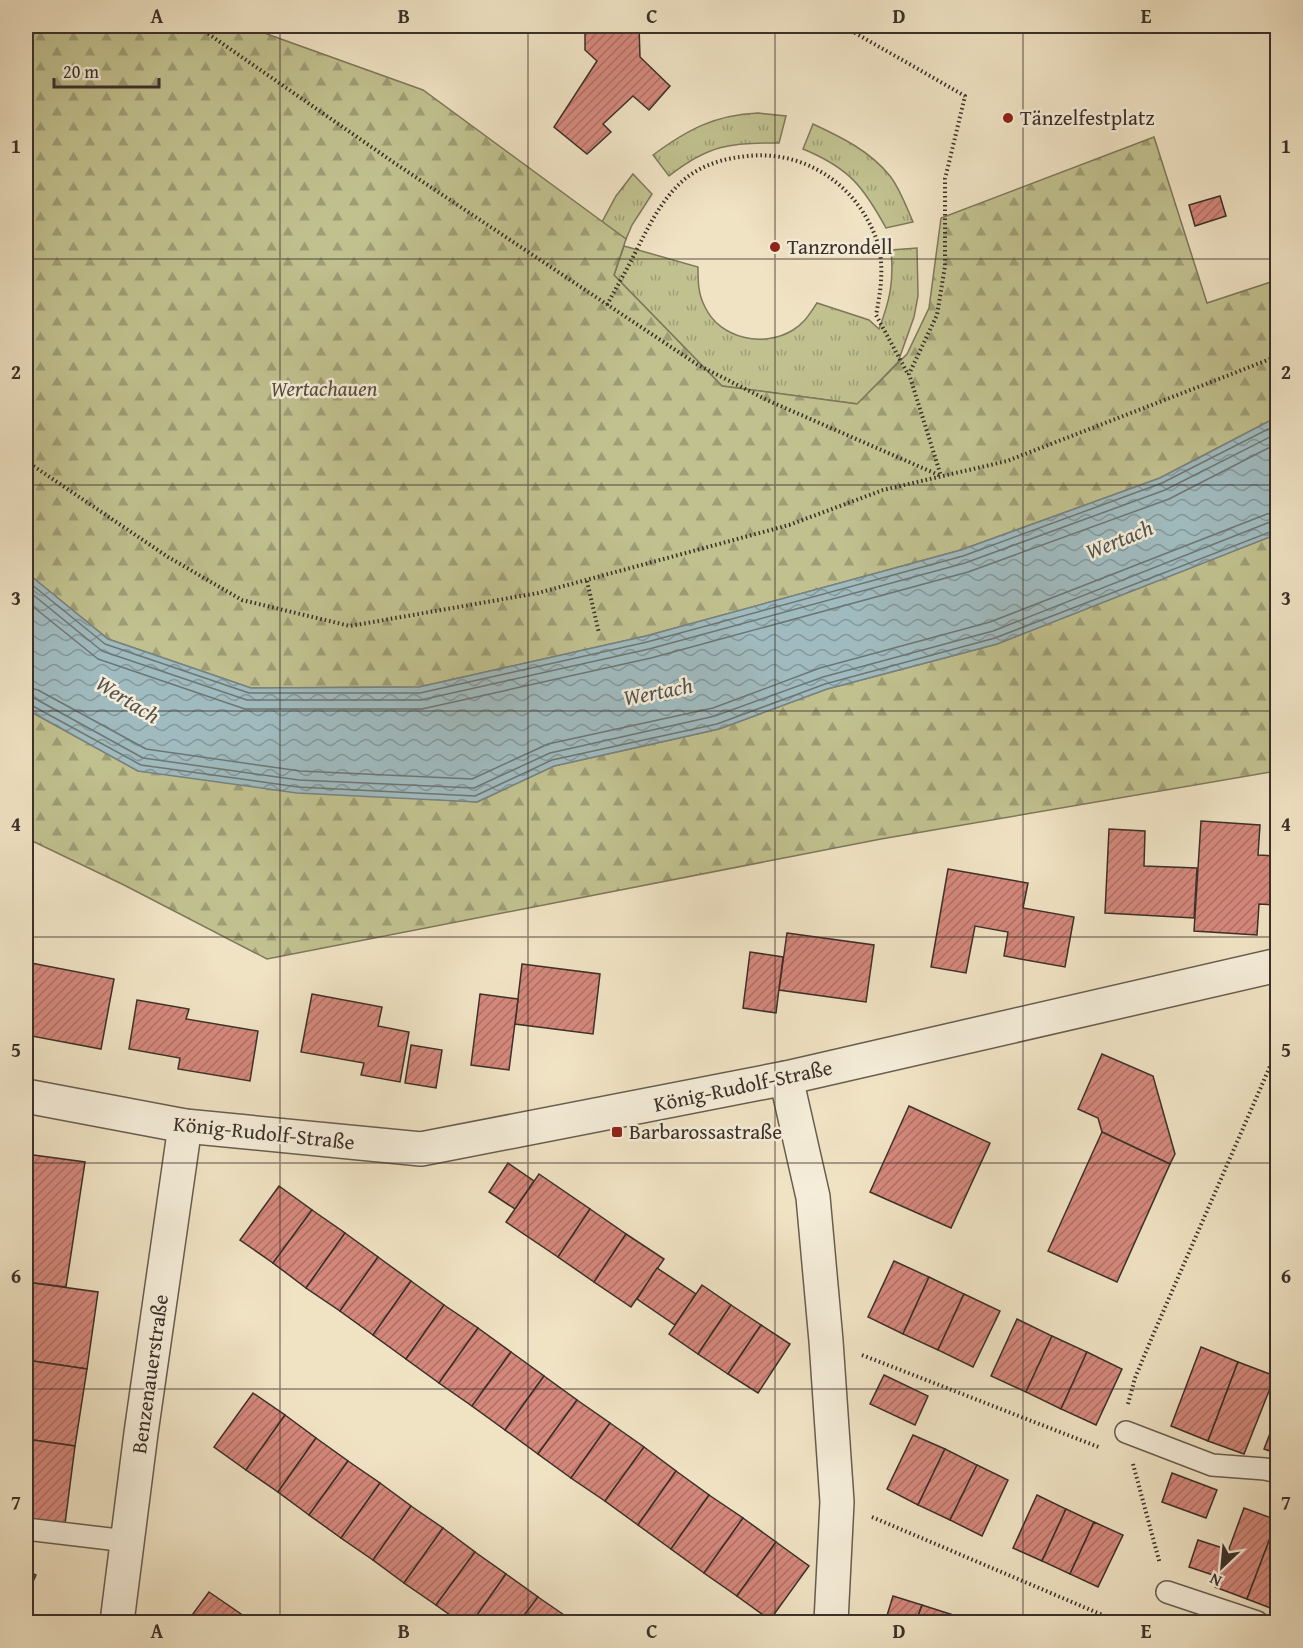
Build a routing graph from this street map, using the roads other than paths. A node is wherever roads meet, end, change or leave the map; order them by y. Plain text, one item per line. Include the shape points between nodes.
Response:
1 (1278, 965) edge
2 (786, 1078) junction
3 (26, 1096) edge
4 (185, 1126) junction
5 (1126, 1432) road end
6 (1278, 1472) edge
7 (26, 1528) edge
8 (127, 1541) junction
9 (1167, 1592) road end
10 (117, 1623) edge
11 (831, 1623) edge
12 (1257, 1623) edge

1 - 2 street, König-Rudolf-Straße
2 - 4 street, König-Rudolf-Straße via 421,1149
2 - 11 street via 813,1197 826,1341 837,1502
3 - 4 street, König-Rudolf-Straße
4 - 8 street, Benzenauerstraße
5 - 6 lane via 1212,1465
7 - 8 lane
8 - 10 street, Benzenauerstraße
9 - 12 lane

